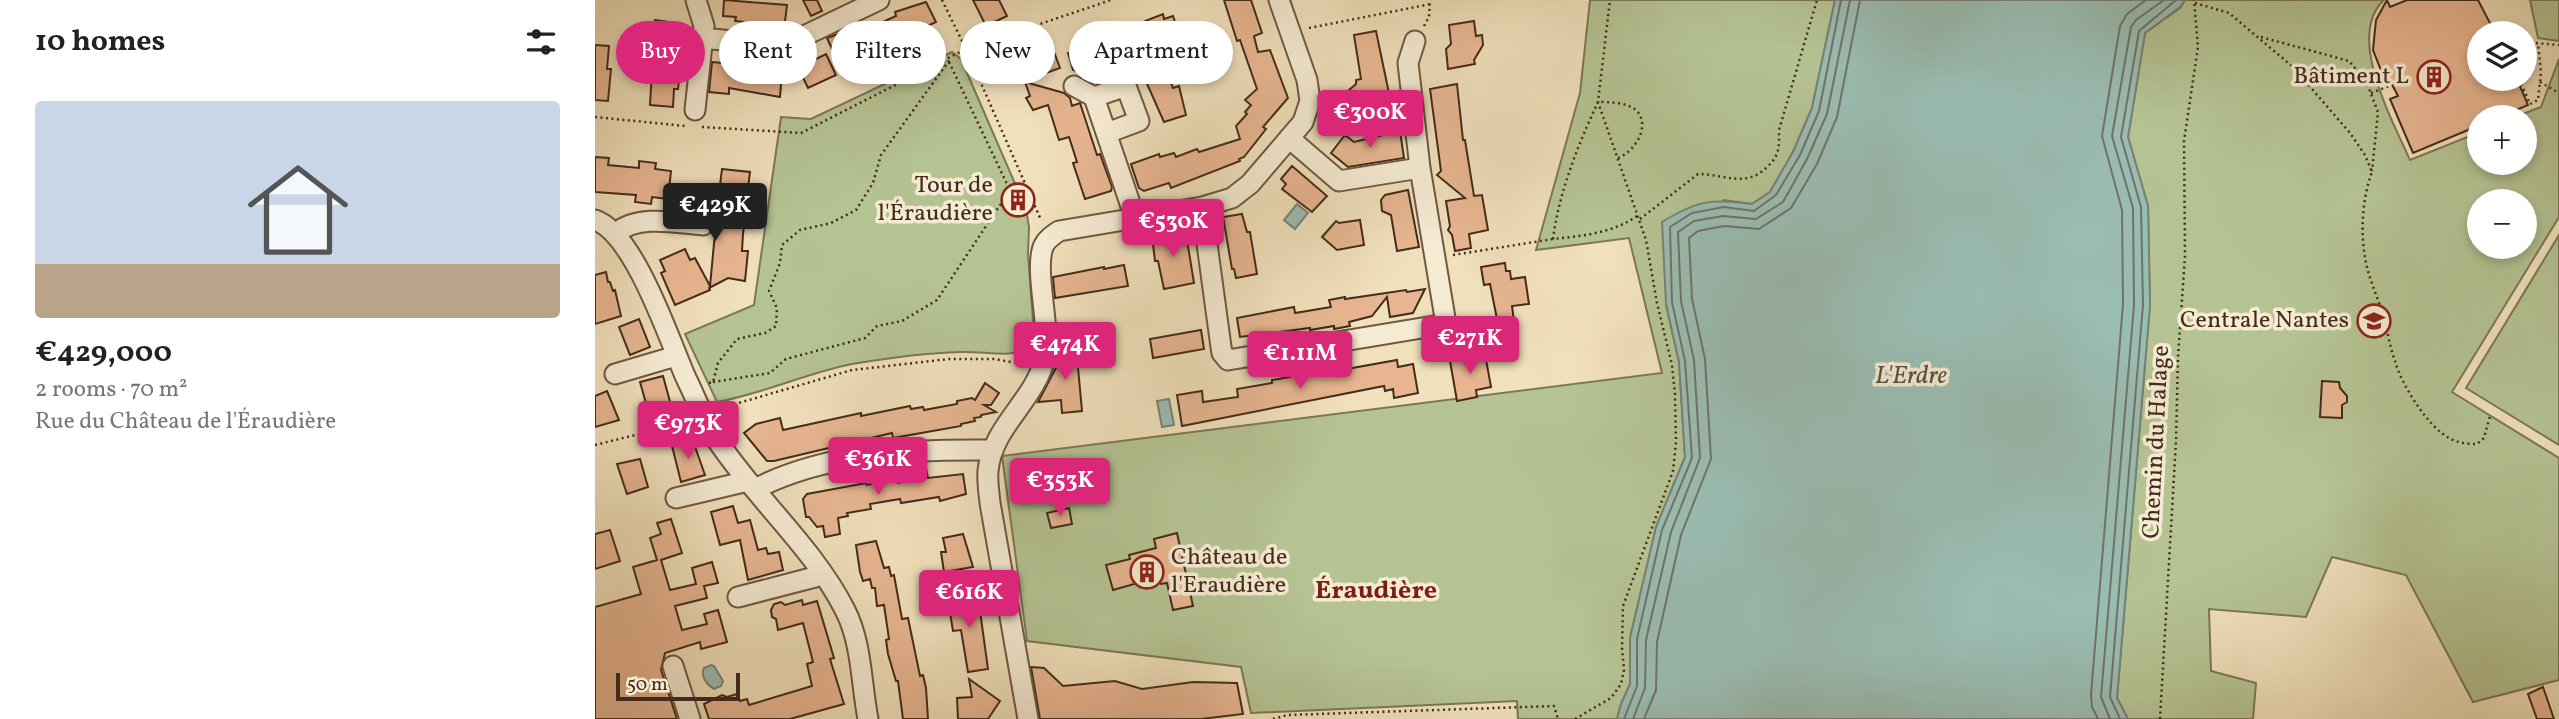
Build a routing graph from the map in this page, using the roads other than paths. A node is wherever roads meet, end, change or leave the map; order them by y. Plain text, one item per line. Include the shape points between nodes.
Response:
1 (696, 0) edge
2 (879, 0) edge
3 (1279, 0) edge
4 (856, 5) edge
5 (702, 21) edge
6 (705, 38) edge
7 (1415, 41) road end
8 (698, 84) edge
9 (1075, 86) dead end
10 (1094, 97) junction
11 (695, 110) dead end
12 (1107, 132) junction
13 (1289, 138) junction
14 (1420, 168) junction
15 (1202, 207) junction
16 (1135, 218) junction
17 (595, 220) edge
18 (703, 225) dead end
19 (616, 233) junction
20 (676, 356) junction
21 (615, 374) dead end
22 (993, 450) junction
23 (752, 485) junction
24 (676, 499) dead end
25 (821, 572) junction
26 (738, 597) dead end
27 (673, 666) dead end
28 (690, 719) edge
29 (868, 719) edge
30 (1028, 719) edge

1 - 5 street
2 - 4 street
3 - 13 street via 1309,93 1306,115
4 - 6 street via 783,46
7 - 14 street via 1408,63
8 - 11 street
9 - 10 street
10 - 12 street
10 - 12 street via 1126,86 1139,121
12 - 16 street
13 - 14 street via 1339,181
13 - 15 street via 1245,189
14 - 15 street via 1446,324 1229,359 1222,353
15 - 16 street
16 - 22 street via 1069,229 1049,238 1042,248 1044,359
17 - 19 street
18 - 19 street via 639,223
19 - 20 street via 638,269
20 - 21 street
20 - 23 street via 710,429
22 - 23 street via 884,454
22 - 30 street via 988,470 990,503
23 - 24 street
23 - 25 street
25 - 26 street
25 - 29 street via 851,624
27 - 28 street

